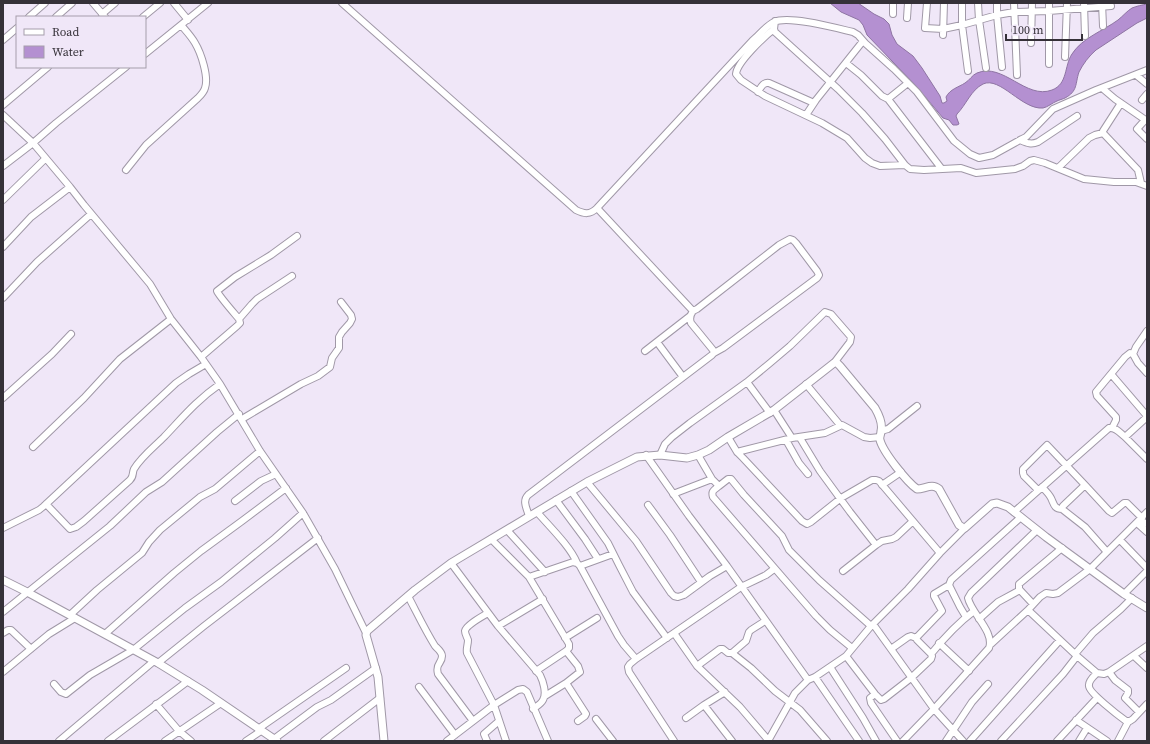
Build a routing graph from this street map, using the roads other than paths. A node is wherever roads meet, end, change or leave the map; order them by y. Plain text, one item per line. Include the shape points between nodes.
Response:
1 (45, 3) edge
2 (72, 3) edge
3 (93, 3) edge
4 (115, 3) edge
5 (160, 3) edge
6 (174, 3) edge
7 (208, 3) edge
8 (342, 3) edge
9 (893, 3) edge
10 (908, 3) edge
11 (927, 3) edge
12 (944, 3) edge
13 (962, 3) edge
14 (978, 3) edge
15 (997, 3) edge
16 (1014, 3) edge
17 (1032, 3) edge
18 (1049, 3) edge
19 (1084, 5) edge
20 (1102, 5) edge
21 (1067, 6) edge
22 (1111, 6) dead end
23 (1032, 11) junction
24 (1049, 11) junction
25 (1014, 12) junction
26 (893, 14) dead end
27 (997, 15) junction
28 (30, 16) edge
29 (57, 16) edge
30 (103, 16) edge
31 (144, 16) edge
32 (907, 18) dead end
33 (188, 20) junction
34 (979, 20) junction
35 (775, 21) junction
36 (181, 25) junction
37 (962, 25) junction
38 (1103, 26) dead end
39 (16, 29) edge
40 (774, 29) junction
41 (943, 32) junction
42 (1085, 36) dead end
43 (3, 40) edge
44 (863, 41) junction
45 (1031, 42) dead end
46 (146, 53) edge
47 (1065, 57) dead end
48 (846, 63) junction
49 (1049, 64) dead end
50 (1002, 67) dead end
51 (47, 68) edge
52 (125, 68) edge
53 (986, 68) dead end
54 (1147, 70) edge
55 (968, 71) dead end
56 (1136, 74) junction
57 (1017, 75) dead end
58 (831, 82) junction
59 (908, 83) junction
60 (1147, 84) edge
61 (1102, 88) junction
62 (758, 92) junction
63 (1147, 94) edge
64 (888, 99) junction
65 (1142, 100) dead end
66 (814, 103) junction
67 (1121, 103) junction
68 (3, 105) edge
69 (806, 115) junction
70 (1077, 116) dead end
71 (4, 119) edge
72 (1146, 120) edge
73 (1103, 133) junction
74 (1147, 139) edge
75 (1020, 140) junction
76 (33, 144) junction
77 (45, 159) junction
78 (905, 165) junction
79 (3, 166) edge
80 (941, 168) junction
81 (1058, 168) junction
82 (126, 170) dead end
83 (1144, 184) edge
84 (70, 187) junction
85 (3, 200) edge
86 (597, 208) junction
87 (91, 214) junction
88 (297, 236) dead end
89 (3, 247) edge
90 (292, 276) dead end
91 (3, 298) edge
92 (341, 302) dead end
93 (691, 313) junction
94 (171, 319) junction
95 (239, 319) junction
96 (1147, 331) edge
97 (71, 334) dead end
98 (657, 342) junction
99 (645, 351) dead end
100 (714, 353) junction
101 (1133, 354) junction
102 (201, 357) junction
103 (834, 363) junction
104 (206, 364) junction
105 (1147, 373) edge
106 (1111, 374) junction
107 (683, 377) junction
108 (747, 382) junction
109 (220, 384) junction
110 (806, 384) junction
111 (3, 398) edge
112 (917, 406) dead end
113 (772, 411) junction
114 (240, 416) junction
115 (1147, 416) edge
116 (840, 425) junction
117 (1112, 428) junction
118 (880, 434) junction
119 (728, 437) junction
120 (800, 438) junction
121 (1126, 438) junction
122 (789, 439) junction
123 (33, 446) dead end
124 (260, 451) junction
125 (737, 452) junction
126 (646, 455) junction
127 (660, 455) junction
128 (698, 455) junction
129 (1147, 458) edge
130 (1067, 466) junction
131 (901, 472) junction
132 (276, 474) junction
133 (808, 474) dead end
134 (712, 479) junction
135 (587, 482) junction
136 (882, 485) junction
137 (1085, 485) junction
138 (719, 486) junction
139 (286, 488) junction
140 (1040, 489) junction
141 (572, 491) junction
142 (673, 494) junction
143 (841, 498) junction
144 (556, 500) junction
145 (235, 501) dead end
146 (46, 504) junction
147 (648, 505) dead end
148 (1062, 509) junction
149 (537, 512) junction
150 (1014, 512) junction
151 (1147, 512) edge
152 (303, 513) junction
153 (529, 516) junction
154 (1021, 517) junction
155 (1140, 520) junction
156 (913, 521) junction
157 (1147, 524) edge
158 (3, 528) edge
159 (965, 528) junction
160 (507, 530) junction
161 (1037, 530) junction
162 (1147, 532) edge
163 (318, 538) junction
164 (491, 539) junction
165 (1120, 540) junction
166 (876, 545) junction
167 (1062, 548) junction
168 (1107, 552) junction
169 (940, 553) junction
170 (613, 554) junction
171 (598, 559) junction
172 (451, 563) junction
173 (579, 564) junction
174 (727, 566) junction
175 (774, 569) junction
176 (1090, 569) junction
177 (1147, 570) edge
178 (843, 571) dead end
179 (544, 572) junction
180 (529, 577) junction
181 (3, 580) edge
182 (701, 582) junction
183 (949, 586) junction
184 (741, 587) junction
185 (1020, 590) junction
186 (27, 592) junction
187 (1124, 594) junction
188 (408, 596) junction
189 (1132, 598) junction
190 (543, 599) junction
191 (1033, 604) junction
192 (1147, 608) edge
193 (1028, 610) junction
194 (974, 611) junction
195 (3, 612) edge
196 (488, 613) junction
197 (73, 616) junction
198 (966, 617) junction
199 (598, 618) dead end
200 (979, 619) junction
201 (766, 621) junction
202 (872, 625) junction
203 (498, 626) junction
204 (3, 633) edge
205 (366, 633) junction
206 (674, 633) junction
207 (105, 634) junction
208 (565, 638) junction
209 (667, 638) junction
210 (916, 638) junction
211 (1060, 640) junction
212 (939, 643) junction
213 (991, 644) junction
214 (1147, 646) edge
215 (31, 648) junction
216 (852, 648) junction
217 (891, 649) junction
218 (133, 650) junction
219 (566, 651) junction
220 (732, 653) junction
221 (931, 654) junction
222 (1076, 655) junction
223 (846, 656) junction
224 (1134, 656) junction
225 (636, 659) junction
226 (156, 662) junction
227 (697, 666) junction
228 (346, 668) dead end
229 (376, 668) junction
230 (830, 668) junction
231 (1147, 668) edge
232 (536, 671) junction
233 (969, 671) junction
234 (3, 672) edge
235 (1109, 672) junction
236 (1097, 673) junction
237 (815, 677) junction
238 (911, 678) junction
239 (808, 680) junction
240 (188, 681) junction
241 (566, 683) junction
242 (54, 684) dead end
243 (988, 684) dead end
244 (419, 687) dead end
245 (725, 692) junction
246 (875, 694) junction
247 (544, 696) junction
248 (380, 698) junction
249 (1097, 698) junction
250 (790, 702) junction
251 (221, 703) junction
252 (156, 704) junction
253 (1147, 704) edge
254 (494, 705) junction
255 (704, 705) junction
256 (533, 709) junction
257 (934, 709) junction
258 (1139, 712) junction
259 (686, 718) dead end
260 (596, 719) dead end
261 (1076, 720) junction
262 (473, 721) junction
263 (499, 721) junction
264 (578, 721) dead end
265 (1128, 722) junction
266 (1087, 728) junction
267 (260, 730) junction
268 (179, 731) junction
269 (953, 731) junction
270 (454, 735) junction
271 (275, 740) edge
272 (671, 740) edge
273 (728, 740) edge
274 (59, 741) edge
275 (108, 741) edge
276 (165, 741) edge
277 (191, 741) edge
278 (246, 741) edge
279 (324, 741) edge
280 (384, 741) edge
281 (447, 741) edge
282 (487, 741) edge
283 (506, 741) edge
284 (548, 741) edge
285 (613, 741) edge
286 (769, 741) edge
287 (826, 741) edge
288 (859, 741) edge
289 (876, 741) edge
290 (897, 741) edge
291 (903, 741) edge
292 (946, 741) edge
293 (962, 741) edge
294 (970, 741) edge
295 (1000, 741) edge
296 (1057, 741) edge
297 (1079, 741) edge
298 (1107, 741) edge
299 (1118, 741) edge

1 - 28 street
2 - 29 street
3 - 30 street
4 - 30 street
5 - 31 street
6 - 33 street
7 - 33 street
8 - 86 street via 576,210 590,213
9 - 26 street
10 - 32 street
11 - 41 street via 925,28
12 - 41 street
13 - 37 street
14 - 34 street
15 - 27 street
16 - 25 street
17 - 23 street
18 - 24 street
19 - 20 street
19 - 21 street
19 - 42 street
20 - 22 street
20 - 38 street
21 - 24 street
21 - 47 street
23 - 24 street
23 - 25 street
23 - 45 street
24 - 49 street
25 - 27 street
25 - 57 street
27 - 34 street
27 - 50 street
33 - 36 street
34 - 37 street
34 - 53 street
35 - 40 street
35 - 44 street via 794,20 853,32
35 - 86 street via 753,40
36 - 46 street
36 - 82 street via 198,49 205,72 206,88 146,145
37 - 41 street
37 - 55 street
39 - 43 street
40 - 58 street
40 - 62 street via 755,46 736,74
44 - 48 street
44 - 59 street
48 - 58 street
48 - 64 street
51 - 68 street
52 - 76 street via 56,122
54 - 56 street
56 - 60 street
56 - 61 street
58 - 66 street
58 - 78 street via 872,123
59 - 64 street
59 - 75 street via 954,141 970,154 979,158 994,155
61 - 67 street
61 - 75 street via 1053,109
62 - 66 street via 767,82
62 - 69 street
63 - 65 street
64 - 80 street
66 - 69 street
67 - 72 street
67 - 73 street
69 - 78 street via 847,138 872,163 880,166
70 - 75 street via 1038,142 1028,144
71 - 76 street
72 - 74 street via 1138,129
73 - 81 street via 1089,138
73 - 83 street via 1138,170
76 - 77 street
76 - 79 street
77 - 84 street
77 - 85 street
78 - 80 street via 917,169
80 - 81 street via 960,168 982,173 1015,170 1034,160
81 - 83 street via 1084,179
84 - 87 street
84 - 89 street via 31,217
86 - 93 street
87 - 91 street via 37,262
87 - 94 street via 150,284
88 - 95 street via 217,291
90 - 95 street via 257,299
92 - 114 street via 352,319 339,337 338,348 330,367 318,376
93 - 98 street
93 - 100 street via 691,323
93 - 100 street via 790,239 796,243 817,271 817,278
94 - 102 street
94 - 123 street via 120,359 84,398
95 - 102 street via 237,326
96 - 101 street
97 - 111 street
98 - 99 street
98 - 107 street
100 - 107 street
101 - 105 street
101 - 106 street via 1127,355
102 - 104 street
103 - 108 street via 851,337 831,314 825,312
103 - 110 street
103 - 118 street via 840,366 875,408 882,424
104 - 109 street
104 - 146 street via 176,383
106 - 115 street
106 - 117 street via 1095,394 1116,417
107 - 153 street via 528,495 524,501
108 - 113 street
108 - 127 street via 672,437 664,444
109 - 114 street
109 - 146 street via 186,412 141,461 130,480 80,524 68,527
110 - 113 street
110 - 116 street
112 - 118 street
113 - 119 street
113 - 122 street
114 - 124 street
114 - 186 street via 206,441 110,526
115 - 121 street
116 - 118 street via 864,437 870,438
116 - 120 street via 824,433
117 - 121 street
117 - 130 street
118 - 131 street via 880,442
119 - 125 street
119 - 128 street
120 - 122 street
120 - 143 street
121 - 129 street
122 - 125 street
122 - 133 street via 799,463
124 - 132 street
124 - 197 street via 160,530 142,553 98,590
125 - 143 street via 807,524
126 - 127 street
126 - 135 street via 628,460
126 - 142 street
127 - 128 street via 687,458
128 - 134 street
130 - 137 street
130 - 140 street
130 - 140 street via 1049,446 1045,447 1023,473
131 - 136 street
131 - 159 street via 917,489 933,486 939,489 959,525
132 - 139 street
132 - 145 street
134 - 138 street
134 - 142 street
135 - 141 street
135 - 182 street via 636,541 674,596 684,595
136 - 143 street via 879,481 872,480
136 - 156 street
137 - 148 street via 1062,506
137 - 155 street via 1110,512 1127,503
138 - 175 street via 713,491 713,497
138 - 202 street via 731,479 782,536 789,550 819,580
139 - 152 street
139 - 207 street via 201,551
140 - 148 street via 1050,496 1056,508
140 - 150 street
141 - 144 street
141 - 170 street via 604,536
142 - 174 street
143 - 166 street
144 - 149 street
144 - 171 street
146 - 158 street
147 - 182 street
148 - 168 street via 1085,527
149 - 153 street
149 - 173 street via 568,547
150 - 154 street
150 - 159 street via 998,503 992,504
151 - 155 street
152 - 163 street
152 - 218 street via 221,582
153 - 160 street
154 - 161 street
154 - 183 street via 961,570
155 - 157 street
155 - 162 street
155 - 165 street
156 - 166 street via 892,539 882,540
156 - 169 street
159 - 169 street
160 - 164 street
160 - 179 street
161 - 167 street
161 - 194 street via 971,593 968,602
163 - 205 street
163 - 226 street
164 - 172 street
164 - 180 street
165 - 168 street
165 - 177 street
166 - 178 street
167 - 176 street
167 - 185 street via 1019,584
168 - 176 street
169 - 202 street
170 - 171 street
170 - 209 street via 633,592
171 - 173 street
172 - 188 street
172 - 196 street
173 - 179 street via 573,562
173 - 225 street via 618,636
174 - 182 street
174 - 184 street
175 - 184 street
175 - 216 street via 816,616
176 - 187 street
176 - 191 street via 1058,593 1044,594
177 - 187 street
179 - 180 street
180 - 190 street
181 - 186 street
183 - 198 street
183 - 210 street via 934,594 942,611
184 - 201 street
184 - 206 street
185 - 191 street
185 - 200 street via 998,602
186 - 195 street
186 - 197 street
187 - 189 street
188 - 205 street
188 - 262 street via 441,653 438,674
189 - 192 street
189 - 222 street via 1093,633
190 - 203 street
190 - 208 street
191 - 193 street
193 - 211 street
193 - 213 street
194 - 198 street
194 - 200 street
196 - 203 street
196 - 254 street via 465,629 468,642 466,649
197 - 207 street
197 - 215 street
198 - 212 street
199 - 208 street
200 - 213 street
201 - 220 street via 751,630 746,641
201 - 239 street
202 - 216 street
202 - 217 street
203 - 232 street
204 - 215 street via 11,630
205 - 229 street
206 - 209 street
206 - 227 street
207 - 218 street
208 - 219 street via 569,644
209 - 225 street
210 - 217 street via 908,637
210 - 221 street
211 - 222 street
211 - 294 street
212 - 221 street
212 - 233 street
213 - 233 street
214 - 224 street
215 - 234 street
216 - 223 street
217 - 238 street
218 - 226 street
218 - 242 street via 90,675 66,694
219 - 232 street
219 - 241 street via 580,670
220 - 227 street via 720,649
220 - 250 street
221 - 238 street via 931,659
222 - 236 street
222 - 295 street via 1063,674
223 - 230 street
223 - 246 street
224 - 231 street
224 - 235 street
225 - 272 street via 628,667 629,672
226 - 240 street
226 - 274 street
227 - 245 street
228 - 267 street
229 - 248 street
229 - 271 street
230 - 237 street
230 - 289 street
232 - 247 street via 542,681
233 - 257 street
235 - 236 street
235 - 258 street via 1128,690 1125,698
236 - 249 street via 1088,685
237 - 239 street
237 - 288 street
238 - 246 street via 884,699 881,700
238 - 257 street
239 - 250 street
240 - 251 street
240 - 252 street
241 - 247 street
241 - 264 street via 586,714
243 - 269 street via 972,702
244 - 270 street
245 - 255 street
245 - 286 street
246 - 290 street via 870,698 871,703
247 - 256 street via 540,704
248 - 279 street
248 - 280 street
249 - 261 street
249 - 265 street
250 - 286 street
250 - 287 street
251 - 267 street
251 - 268 street
252 - 268 street
252 - 275 street
253 - 258 street
254 - 256 street via 523,689 527,692
254 - 262 street
254 - 263 street
255 - 259 street
255 - 273 street
256 - 284 street
257 - 269 street
257 - 291 street
258 - 265 street
260 - 285 street
261 - 266 street
261 - 296 street
262 - 270 street
263 - 282 street via 484,734
263 - 283 street
265 - 299 street
266 - 297 street
266 - 298 street
267 - 271 street
267 - 278 street
268 - 276 street
268 - 277 street
269 - 292 street
269 - 293 street
270 - 281 street

